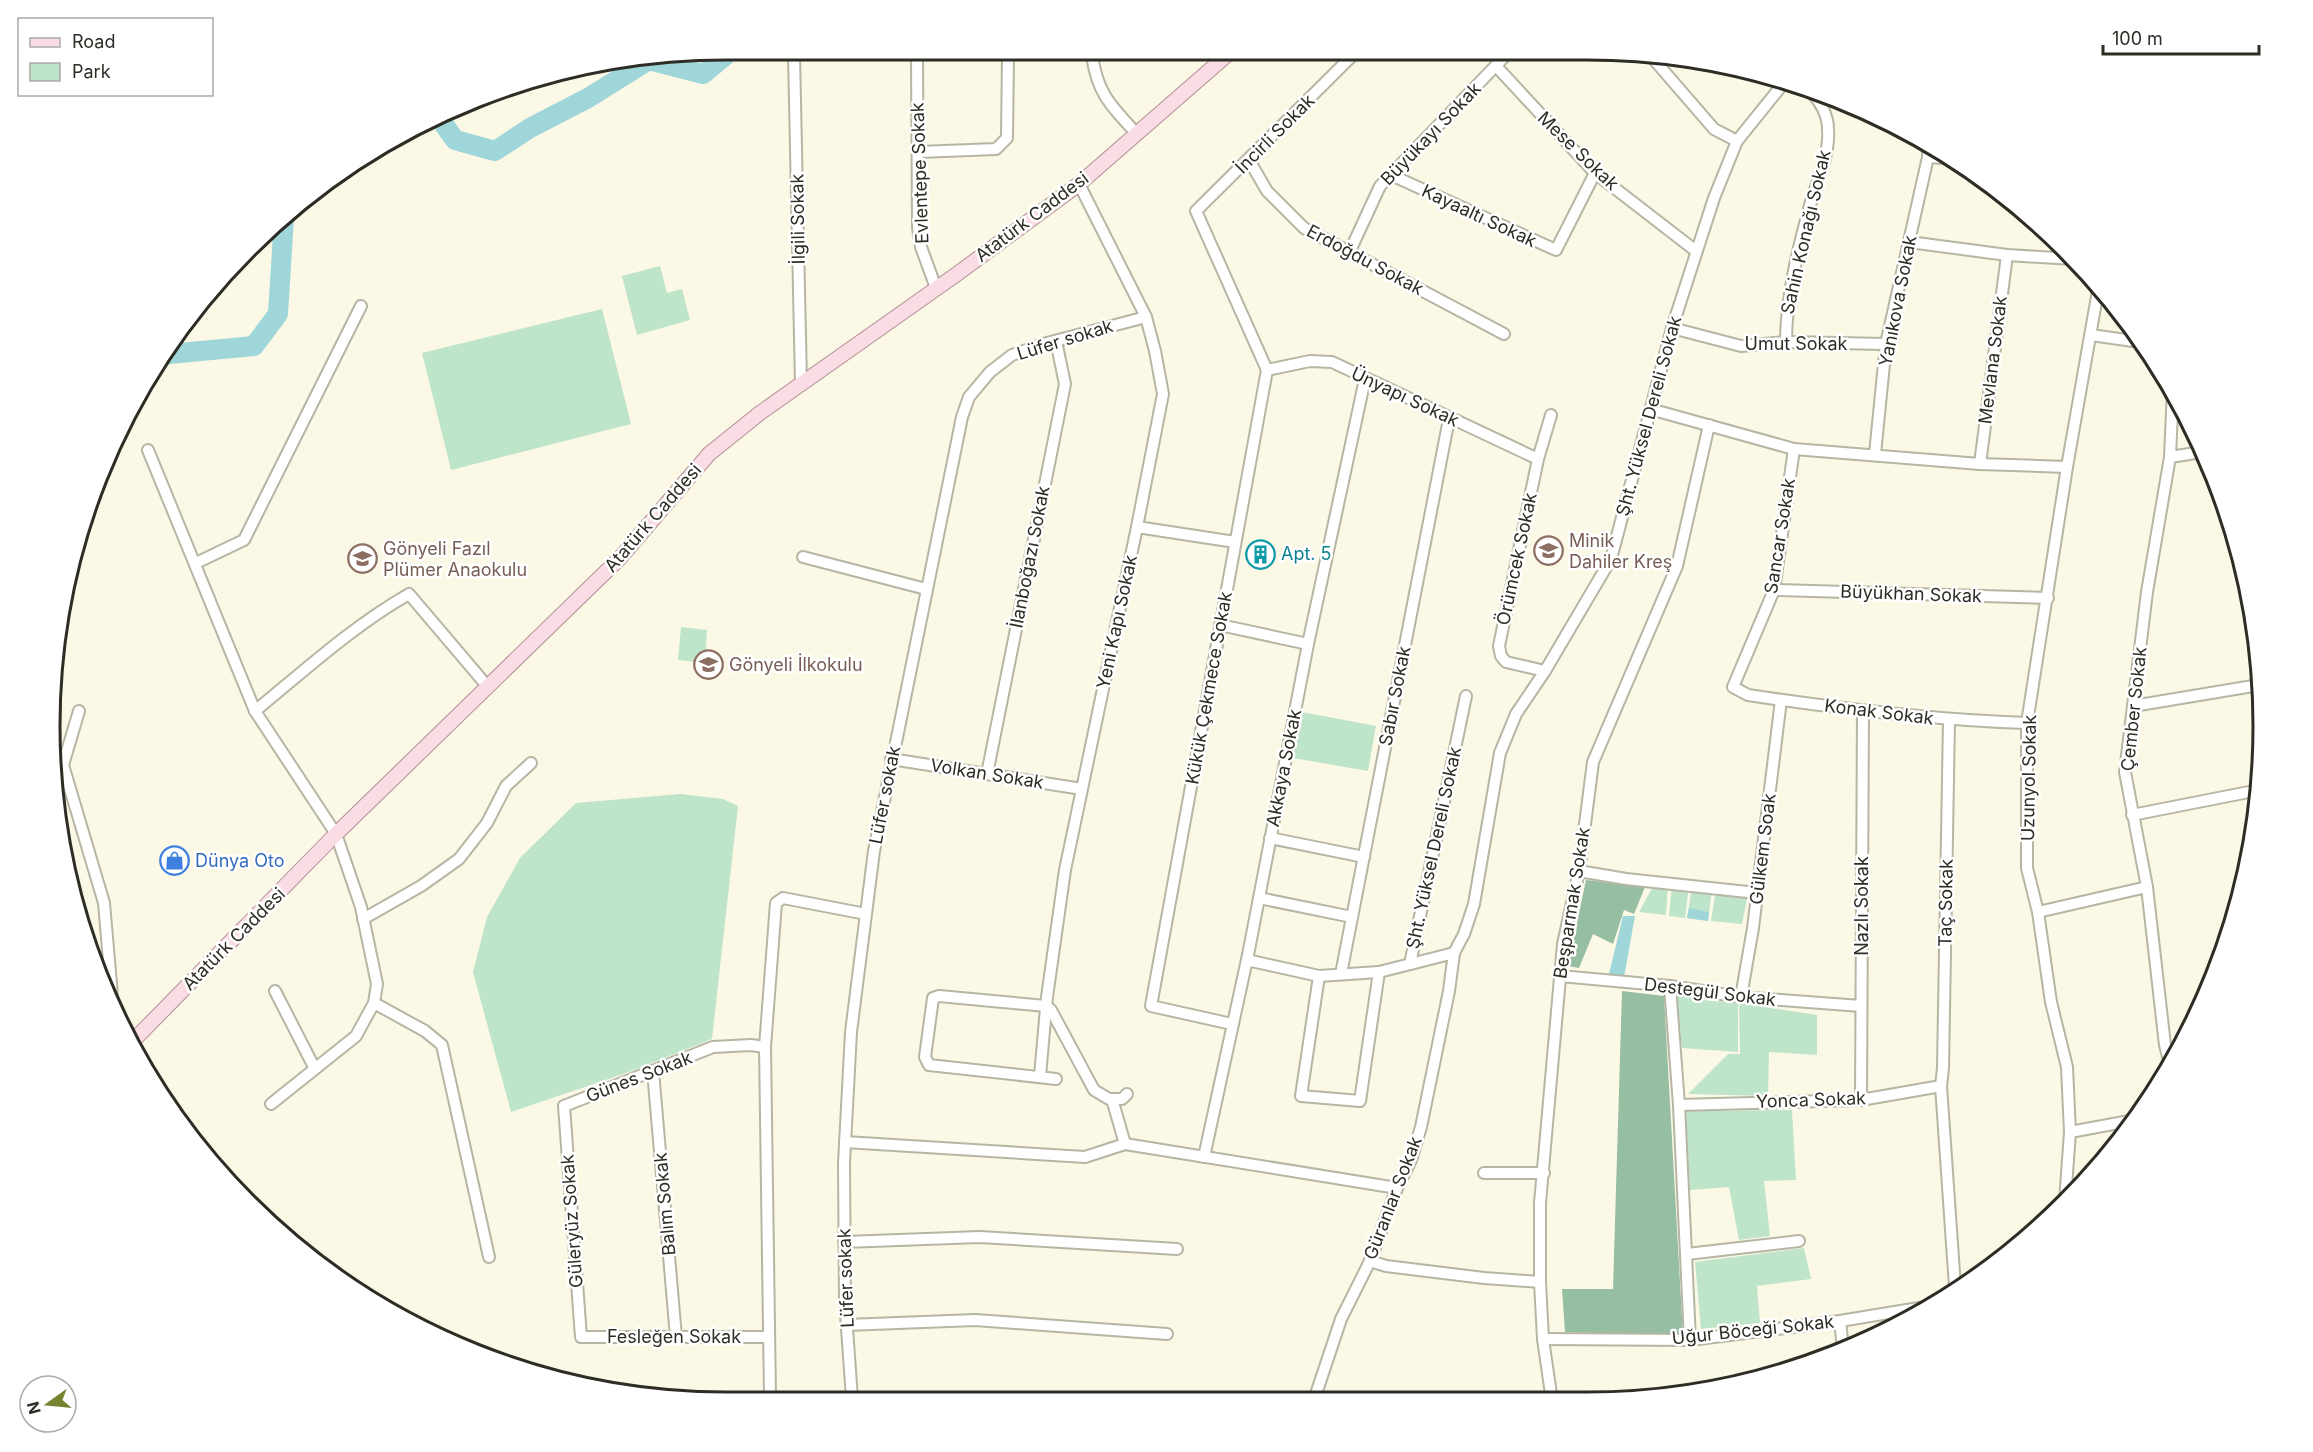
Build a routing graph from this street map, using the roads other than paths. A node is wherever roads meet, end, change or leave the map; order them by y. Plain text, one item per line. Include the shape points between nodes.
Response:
1 (794, 60) edge
2 (917, 60) edge
3 (1008, 60) edge
4 (1093, 60) edge
5 (1221, 60) edge
6 (1348, 60) edge
7 (1501, 60) edge
8 (1658, 64) edge
9 (1496, 66) junction
10 (1779, 89) edge
11 (1818, 102) edge
12 (1136, 133) junction
13 (1737, 141) junction
14 (919, 152) junction
15 (1928, 153) edge
16 (1249, 160) junction
17 (1595, 173) junction
18 (1391, 175) junction
19 (1079, 184) junction
20 (1909, 242) junction
21 (1350, 251) junction
22 (1696, 251) junction
23 (2007, 255) junction
24 (2061, 258) edge
25 (936, 288) junction
26 (2097, 298) edge
27 (361, 306) dead end
28 (1146, 317) junction
29 (1672, 328) junction
30 (1504, 334) dead end
31 (2091, 335) junction
32 (2129, 340) edge
33 (1056, 341) junction
34 (1786, 342) junction
35 (1886, 344) junction
36 (1267, 370) junction
37 (1365, 379) junction
38 (801, 384) junction
39 (2172, 408) edge
40 (1650, 409) junction
41 (1551, 415) dead end
42 (1449, 418) junction
43 (1709, 425) junction
44 (1794, 448) junction
45 (148, 450) dead end
46 (2194, 453) edge
47 (1875, 454) junction
48 (2170, 457) junction
49 (1538, 459) junction
50 (1980, 464) junction
51 (2067, 467) junction
52 (1137, 527) junction
53 (1235, 542) junction
54 (804, 557) dead end
55 (196, 563) junction
56 (926, 589) junction
57 (1774, 590) junction
58 (2048, 598) junction
59 (1220, 626) junction
60 (1308, 644) junction
61 (1545, 671) junction
62 (2252, 686) edge
63 (488, 687) junction
64 (1733, 687) joint
65 (1466, 696) dead end
66 (1781, 700) junction
67 (2133, 706) junction
68 (79, 711) dead end
69 (255, 711) junction
70 (1863, 711) junction
71 (1949, 720) junction
72 (2027, 723) junction
73 (891, 759) junction
74 (531, 764) dead end
75 (987, 774) junction
76 (1082, 789) junction
77 (2249, 792) edge
78 (2132, 815) junction
79 (336, 834) junction
80 (1270, 838) junction
81 (1364, 857) junction
82 (1579, 871) junction
83 (2147, 887) junction
84 (1757, 893) junction
85 (1259, 898) junction
86 (2038, 912) junction
87 (866, 914) junction
88 (1352, 917) junction
89 (363, 919) junction
90 (1454, 953) junction
91 (1247, 960) junction
92 (1410, 964) junction
93 (1379, 972) junction
94 (1341, 974) junction
95 (1319, 976) junction
96 (1560, 976) junction
97 (111, 980) edge
98 (1670, 986) junction
99 (275, 991) dead end
100 (1741, 997) junction
101 (374, 1003) junction
102 (1046, 1006) junction
103 (1861, 1006) junction
104 (1232, 1024) junction
105 (137, 1037) edge
106 (765, 1047) junction
107 (2167, 1053) edge
108 (314, 1068) junction
109 (653, 1071) junction
110 (1040, 1076) junction
111 (1056, 1079) dead end
112 (1941, 1086) junction
113 (1127, 1094) dead end
114 (1112, 1099) junction
115 (1861, 1100) junction
116 (271, 1104) dead end
117 (1679, 1105) junction
118 (564, 1106) joint
119 (2121, 1123) edge
120 (2070, 1132) junction
121 (845, 1142) junction
122 (1125, 1144) junction
123 (1204, 1157) junction
124 (1484, 1173) dead end
125 (1544, 1173) junction
126 (1397, 1188) junction
127 (2066, 1189) edge
128 (1799, 1241) dead end
129 (844, 1242) junction
130 (1177, 1249) dead end
131 (1687, 1254) junction
132 (489, 1257) dead end
133 (1370, 1261) junction
134 (1540, 1282) junction
135 (1954, 1282) edge
136 (1907, 1310) edge
137 (1840, 1321) junction
138 (846, 1325) junction
139 (1167, 1334) dead end
140 (581, 1337) joint
141 (676, 1337) junction
142 (767, 1337) junction
143 (1543, 1339) junction
144 (1690, 1340) junction
145 (1842, 1341) edge
146 (770, 1392) edge
147 (852, 1392) edge
148 (1317, 1392) edge
149 (1551, 1392) edge

1 - 38 street, İlgili Sokak
2 - 14 street, Evlentepe Sokak
3 - 14 street via 1007,138 996,149
4 - 12 street via 1105,99
5 - 12 main road, Atatürk Caddesi
6 - 16 street, İncirli Sokak
7 - 9 street, Büyükayı Sokak
8 - 13 street via 1714,129
9 - 17 street, Mese Sokak
9 - 18 street, Büyükayı Sokak
10 - 13 street, Şht. Yüksel Dereli Sokak
11 - 34 street, Sahin Konağı Sokak via 1825,111 1828,128 1825,153 1805,222 1786,314
12 - 19 main road, Atatürk Caddesi
13 - 22 street, Şht. Yüksel Dereli Sokak
14 - 25 street, Evlentepe Sokak via 918,228
15 - 20 street, Yanıkova Sokak
16 - 21 street, Erdoğdu Sokak via 1267,191 1304,228
16 - 36 street, İncirli Sokak via 1196,211
17 - 18 street, Kayaaltı Sokak via 1556,250
17 - 22 street, Mese Sokak
18 - 21 street, Büyükayı Sokak via 1380,186
19 - 25 main road, Atatürk Caddesi
19 - 28 street, Yeni Kapı Sokak
20 - 23 street
20 - 35 street, Yanıkova Sokak
21 - 30 street, Erdoğdu Sokak
22 - 29 street, Şht. Yüksel Dereli Sokak
23 - 24 street
23 - 50 street, Mevlana Sokak
25 - 38 main road, Atatürk Caddesi
26 - 31 street, Uzunyol Sokak
27 - 55 street via 244,540
28 - 33 street, Lüfer sokak
28 - 52 street, Yeni Kapı Sokak via 1163,394
29 - 34 street, Umut Sokak via 1741,346
29 - 40 street, Şht. Yüksel Dereli Sokak
31 - 32 street
31 - 51 street, Uzunyol Sokak
33 - 56 street, Lüfer sokak via 1012,355 990,372 969,397
33 - 75 street, İlanboğazı Sokak via 1065,384
34 - 35 street, Umut Sokak
35 - 47 street, Yanıkova Sokak
36 - 37 street, Ünyapı Sokak via 1332,362
36 - 53 street, Kükük Çekmece Sokak
37 - 42 street, Ünyapı Sokak
37 - 60 street, Akkaya Sokak
38 - 63 main road, Atatürk Caddesi via 709,454 620,558
39 - 48 street, Çember Sokak
40 - 43 street
40 - 61 street, Şht. Yüksel Dereli Sokak via 1611,559
41 - 49 street, Örümcek Sokak
42 - 49 street, Ünyapı Sokak
42 - 81 street, Sabır Sokak
43 - 44 street
43 - 82 street, Beşparmak Sokak via 1677,566 1593,762
44 - 47 street
44 - 57 street, Sancar Sokak
45 - 55 street
46 - 48 street
47 - 50 street
48 - 67 street, Çember Sokak
49 - 61 street, Örümcek Sokak via 1499,646 1506,662
50 - 51 street
51 - 58 street, Uzunyol Sokak
52 - 53 street
52 - 76 street, Yeni Kapı Sokak
53 - 59 street, Kükük Çekmece Sokak
54 - 56 street
55 - 69 street
56 - 73 street, Lüfer sokak
57 - 58 street, Büyükhan Sokak
57 - 64 street, Sancar Sokak
58 - 72 street, Uzunyol Sokak
59 - 60 street
59 - 104 street, Kükük Çekmece Sokak via 1151,1006
60 - 80 street, Akkaya Sokak
61 - 90 street, Şht. Yüksel Dereli Sokak via 1516,714 1500,753 1474,904
62 - 67 street
63 - 69 street via 409,594 332,648
63 - 79 main road, Atatürk Caddesi
64 - 66 street, Konak Sokak via 1748,695
65 - 92 street, Şht. Yüksel Dereli Sokak
66 - 70 street, Konak Sokak
66 - 84 street, Gülkem Soak
67 - 78 street, Çember Sokak via 2125,771
68 - 97 street via 63,765 104,903
69 - 79 street
70 - 71 street, Konak Sokak
70 - 103 street, Nazlı Sokak
71 - 72 street, Konak Sokak
71 - 112 street, Taç Sokak
72 - 86 street, Uzunyol Sokak via 2027,868
73 - 75 street, Volkan Sokak
73 - 87 street, Lüfer sokak
74 - 89 street via 507,786 487,823 459,859
75 - 76 street, Volkan Sokak
76 - 102 street, Yeni Kapı Sokak via 1065,870
77 - 78 street
78 - 83 street, Çember Sokak
79 - 89 street
79 - 105 main road, Atatürk Caddesi
80 - 81 street
80 - 85 street, Akkaya Sokak
81 - 88 street, Sabır Sokak
82 - 84 street
82 - 96 street, Beşparmak Sokak
83 - 86 street
83 - 107 street, Çember Sokak
84 - 100 street, Gülkem Soak
85 - 88 street
85 - 91 street, Akkaya Sokak
86 - 120 street, Uzunyol Sokak via 2051,1002 2067,1067
87 - 106 street via 783,898 776,903
87 - 121 street, Lüfer sokak via 851,1032
88 - 94 street, Sabır Sokak
89 - 101 street via 377,984
90 - 92 street
90 - 126 street, Güranlar Sokak via 1421,1127
91 - 95 street
91 - 104 street, Akkaya Sokak
92 - 93 street
93 - 94 street
93 - 95 street via 1360,1101 1301,1096
94 - 95 street
96 - 98 street, Destegül Sokak
96 - 125 street, Beşparmak Sokak
98 - 100 street, Destegül Sokak
98 - 117 street
99 - 108 street
100 - 103 street, Destegül Sokak
101 - 108 street via 356,1036
101 - 132 street via 425,1031 442,1046
102 - 110 street, Yeni Kapı Sokak
102 - 110 street via 933,998 925,1057 929,1065
102 - 114 street via 1094,1090
103 - 115 street, Nazlı Sokak
104 - 123 street, Akkaya Sokak
106 - 109 street, Günes Sokak via 713,1047
106 - 142 street
108 - 116 street
109 - 118 street, Günes Sokak
109 - 141 street, Balım Sokak
110 - 111 street
112 - 115 street, Yonca Sokak
112 - 135 street, Taç Sokak
113 - 114 street via 1122,1099
114 - 122 street
115 - 117 street, Yonca Sokak
117 - 131 street
118 - 140 street, Güleryüz Sokak
119 - 120 street
120 - 127 street, Uzunyol Sokak
121 - 122 street via 1085,1157
121 - 129 street, Lüfer sokak
122 - 123 street
123 - 126 street
124 - 125 street
125 - 134 street, Beşparmak Sokak
126 - 133 street, Güranlar Sokak
128 - 131 street
129 - 130 street via 980,1237
129 - 138 street, Lüfer sokak
131 - 144 street
133 - 134 street
133 - 148 street, Güranlar Sokak via 1341,1319
134 - 143 street, Beşparmak Sokak
136 - 137 street, Uğur Böceği Sokak
137 - 144 street, Uğur Böceği Sokak
137 - 145 street
138 - 139 street via 975,1320
138 - 147 street, Lüfer sokak
140 - 141 street, Fesleğen Sokak
141 - 142 street, Fesleğen Sokak
142 - 146 street
143 - 144 street, Uğur Böceği Sokak
143 - 149 street, Beşparmak Sokak

